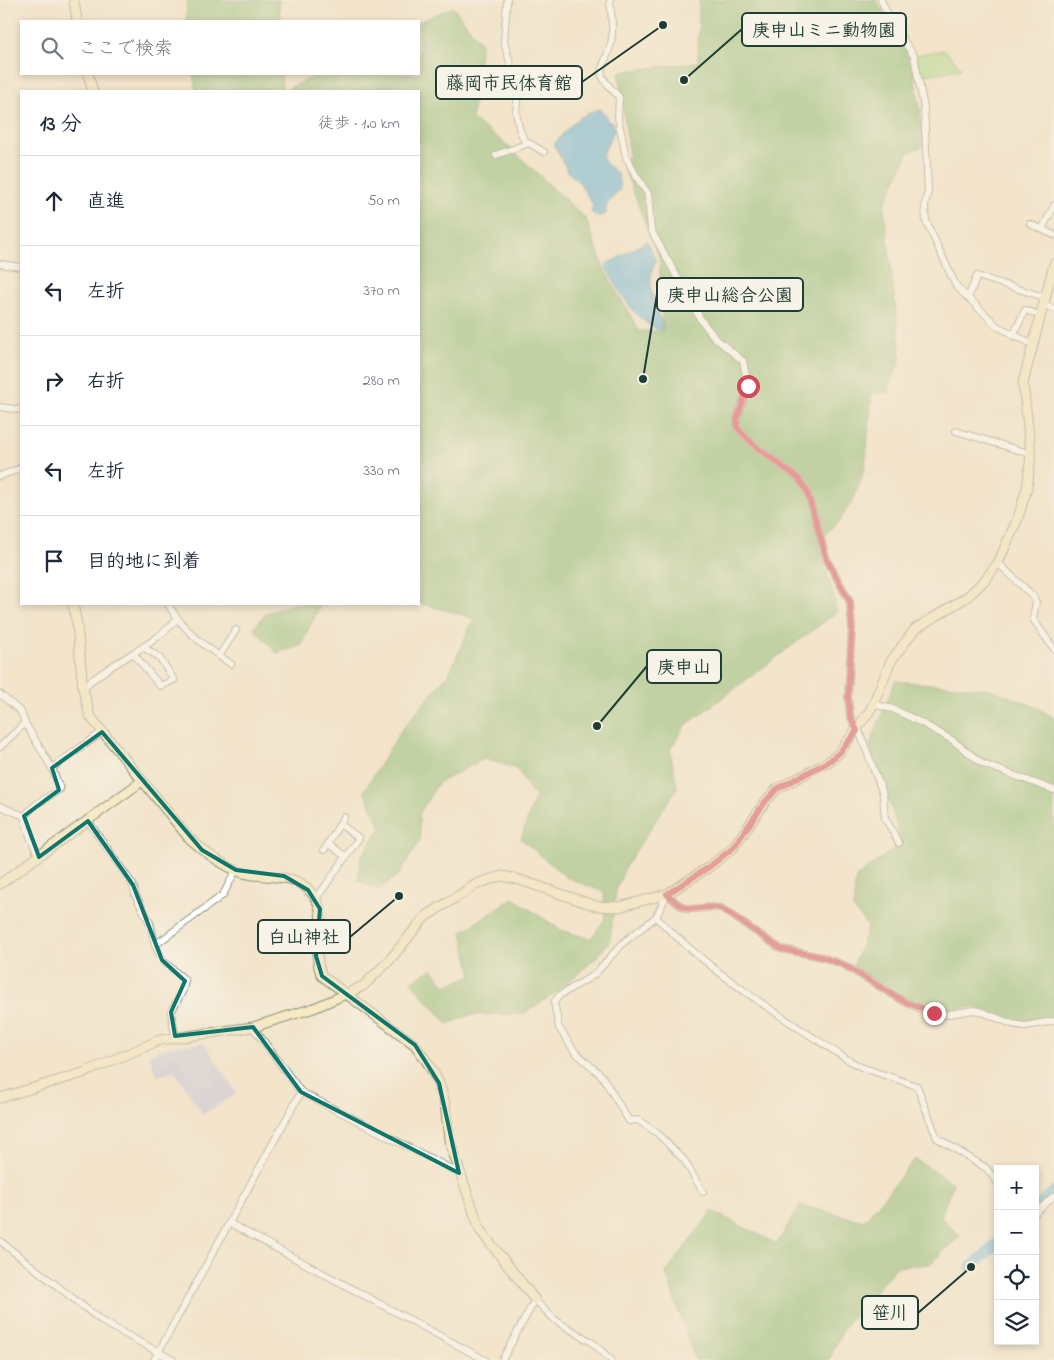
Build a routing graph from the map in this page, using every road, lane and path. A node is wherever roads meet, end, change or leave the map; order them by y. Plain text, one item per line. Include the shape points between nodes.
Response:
1 (74, 0) edge
2 (507, 0) edge
3 (610, 0) edge
4 (881, 0) edge
5 (77, 20) edge
6 (88, 75) edge
7 (93, 90) edge
8 (529, 143) junction
9 (544, 152) dead end
10 (496, 155) dead end
11 (1054, 206) edge
12 (1030, 224) dead end
13 (1042, 230) junction
14 (1054, 235) edge
15 (0, 264) edge
16 (1054, 264) edge
17 (20, 266) edge
18 (968, 298) junction
19 (1043, 301) junction
20 (1054, 308) edge
21 (1039, 315) junction
22 (1012, 336) junction
23 (1032, 344) junction
24 (0, 408) edge
25 (20, 410) edge
26 (956, 431) dead end
27 (1031, 454) junction
28 (20, 468) edge
29 (0, 476) edge
30 (998, 564) junction
31 (73, 605) edge
32 (169, 605) edge
33 (177, 619) junction
34 (1033, 619) junction
35 (1026, 622) dead end
36 (236, 630) dead end
37 (143, 647) junction
38 (1054, 650) edge
39 (134, 653) junction
40 (219, 656) junction
41 (231, 664) dead end
42 (83, 688) junction
43 (0, 694) edge
44 (873, 704) junction
45 (25, 723) junction
46 (858, 730) junction
47 (102, 732) junction
48 (0, 748) edge
49 (52, 768) junction
50 (142, 781) junction
51 (1054, 790) edge
52 (0, 806) edge
53 (24, 816) junction
54 (344, 817) dead end
55 (88, 821) junction
56 (340, 824) junction
57 (899, 843) dead end
58 (39, 857) junction
59 (346, 857) junction
60 (236, 870) junction
61 (0, 884) edge
62 (667, 894) junction
63 (316, 899) junction
64 (656, 917) junction
65 (155, 945) junction
66 (346, 994) junction
67 (1054, 1021) edge
68 (253, 1026) junction
69 (175, 1036) junction
70 (301, 1092) junction
71 (0, 1098) edge
72 (459, 1173) junction
73 (994, 1178) edge
74 (703, 1192) dead end
75 (1054, 1196) edge
76 (1038, 1210) edge
77 (229, 1223) junction
78 (0, 1241) edge
79 (535, 1300) junction
80 (159, 1352) junction
81 (154, 1360) edge
82 (173, 1360) edge
83 (485, 1360) edge
84 (502, 1360) edge
85 (611, 1360) edge

1 - 5 street
2 - 8 street via 505,48 518,91 516,112 519,128
3 - 46 street via 611,42 600,68 603,80 619,96 618,118 626,157 648,194 650,230 701,320 715,338 743,361 748,386 737,428 755,446 798,478 807,491 827,560 850,602 852,628 848,697 850,715
4 - 18 street via 914,56 924,108 928,183 926,221 956,286
6 - 7 street
8 - 9 street
8 - 10 street
11 - 13 street
12 - 13 street
13 - 14 street
15 - 17 street
16 - 19 street
18 - 19 street via 977,276
18 - 22 street
19 - 20 street
19 - 21 street
21 - 22 street via 1025,310
21 - 23 street
22 - 23 street
23 - 27 street via 1023,383
24 - 25 street
26 - 27 street
27 - 30 street via 1027,488 1018,518
28 - 29 street
30 - 34 street via 1033,596 1036,602
30 - 44 street via 967,597 914,629 891,660
31 - 42 street
32 - 33 street
33 - 37 street
33 - 40 street via 198,642
34 - 35 street
34 - 38 street
36 - 40 street
37 - 39 street
37 - 39 street via 159,657 174,680 160,686
39 - 42 street
40 - 41 street
42 - 47 street via 90,716
43 - 45 street via 21,712
44 - 46 street
44 - 51 street via 893,709 922,723 952,740 983,764
45 - 48 street
45 - 49 street
46 - 57 street via 884,794 885,818
46 - 62 street via 828,762 777,789 733,848
47 - 49 street
47 - 50 street
49 - 53 street via 60,789
50 - 55 street
50 - 60 street via 188,837 202,850
52 - 53 street
53 - 58 street
54 - 56 street
55 - 58 street
55 - 65 street via 133,885 134,894 150,924
56 - 59 street via 359,838
56 - 59 street via 327,847
58 - 61 street
59 - 63 street
60 - 63 street via 255,876 284,876 308,890
60 - 65 street via 223,895
62 - 64 street
62 - 66 street via 619,907 596,906 517,879 502,876 488,880 426,917 388,962 363,986
62 - 67 street via 688,910 721,908 781,949 844,965 921,1009 943,1014 974,1010 1025,1026
63 - 66 street via 320,909 317,966 322,976
64 - 73 street via 718,973 845,1058 861,1067 917,1086 937,1138 986,1168
64 - 74 street via 624,942 594,976 560,995 554,1002 559,1028 575,1052 602,1076 629,1122 638,1120 675,1150 691,1169
65 - 69 street via 162,960 185,980 171,1012
66 - 68 street via 314,1008
66 - 72 street via 415,1045 429,1065 445,1103 449,1140
68 - 69 street
68 - 70 street
69 - 71 street via 82,1073
70 - 72 street
70 - 77 street
72 - 79 street via 480,1230
75 - 76 street
77 - 80 street
77 - 83 street
78 - 80 street via 103,1322
79 - 84 street
79 - 85 street via 556,1320 594,1343
80 - 81 street
80 - 82 street

